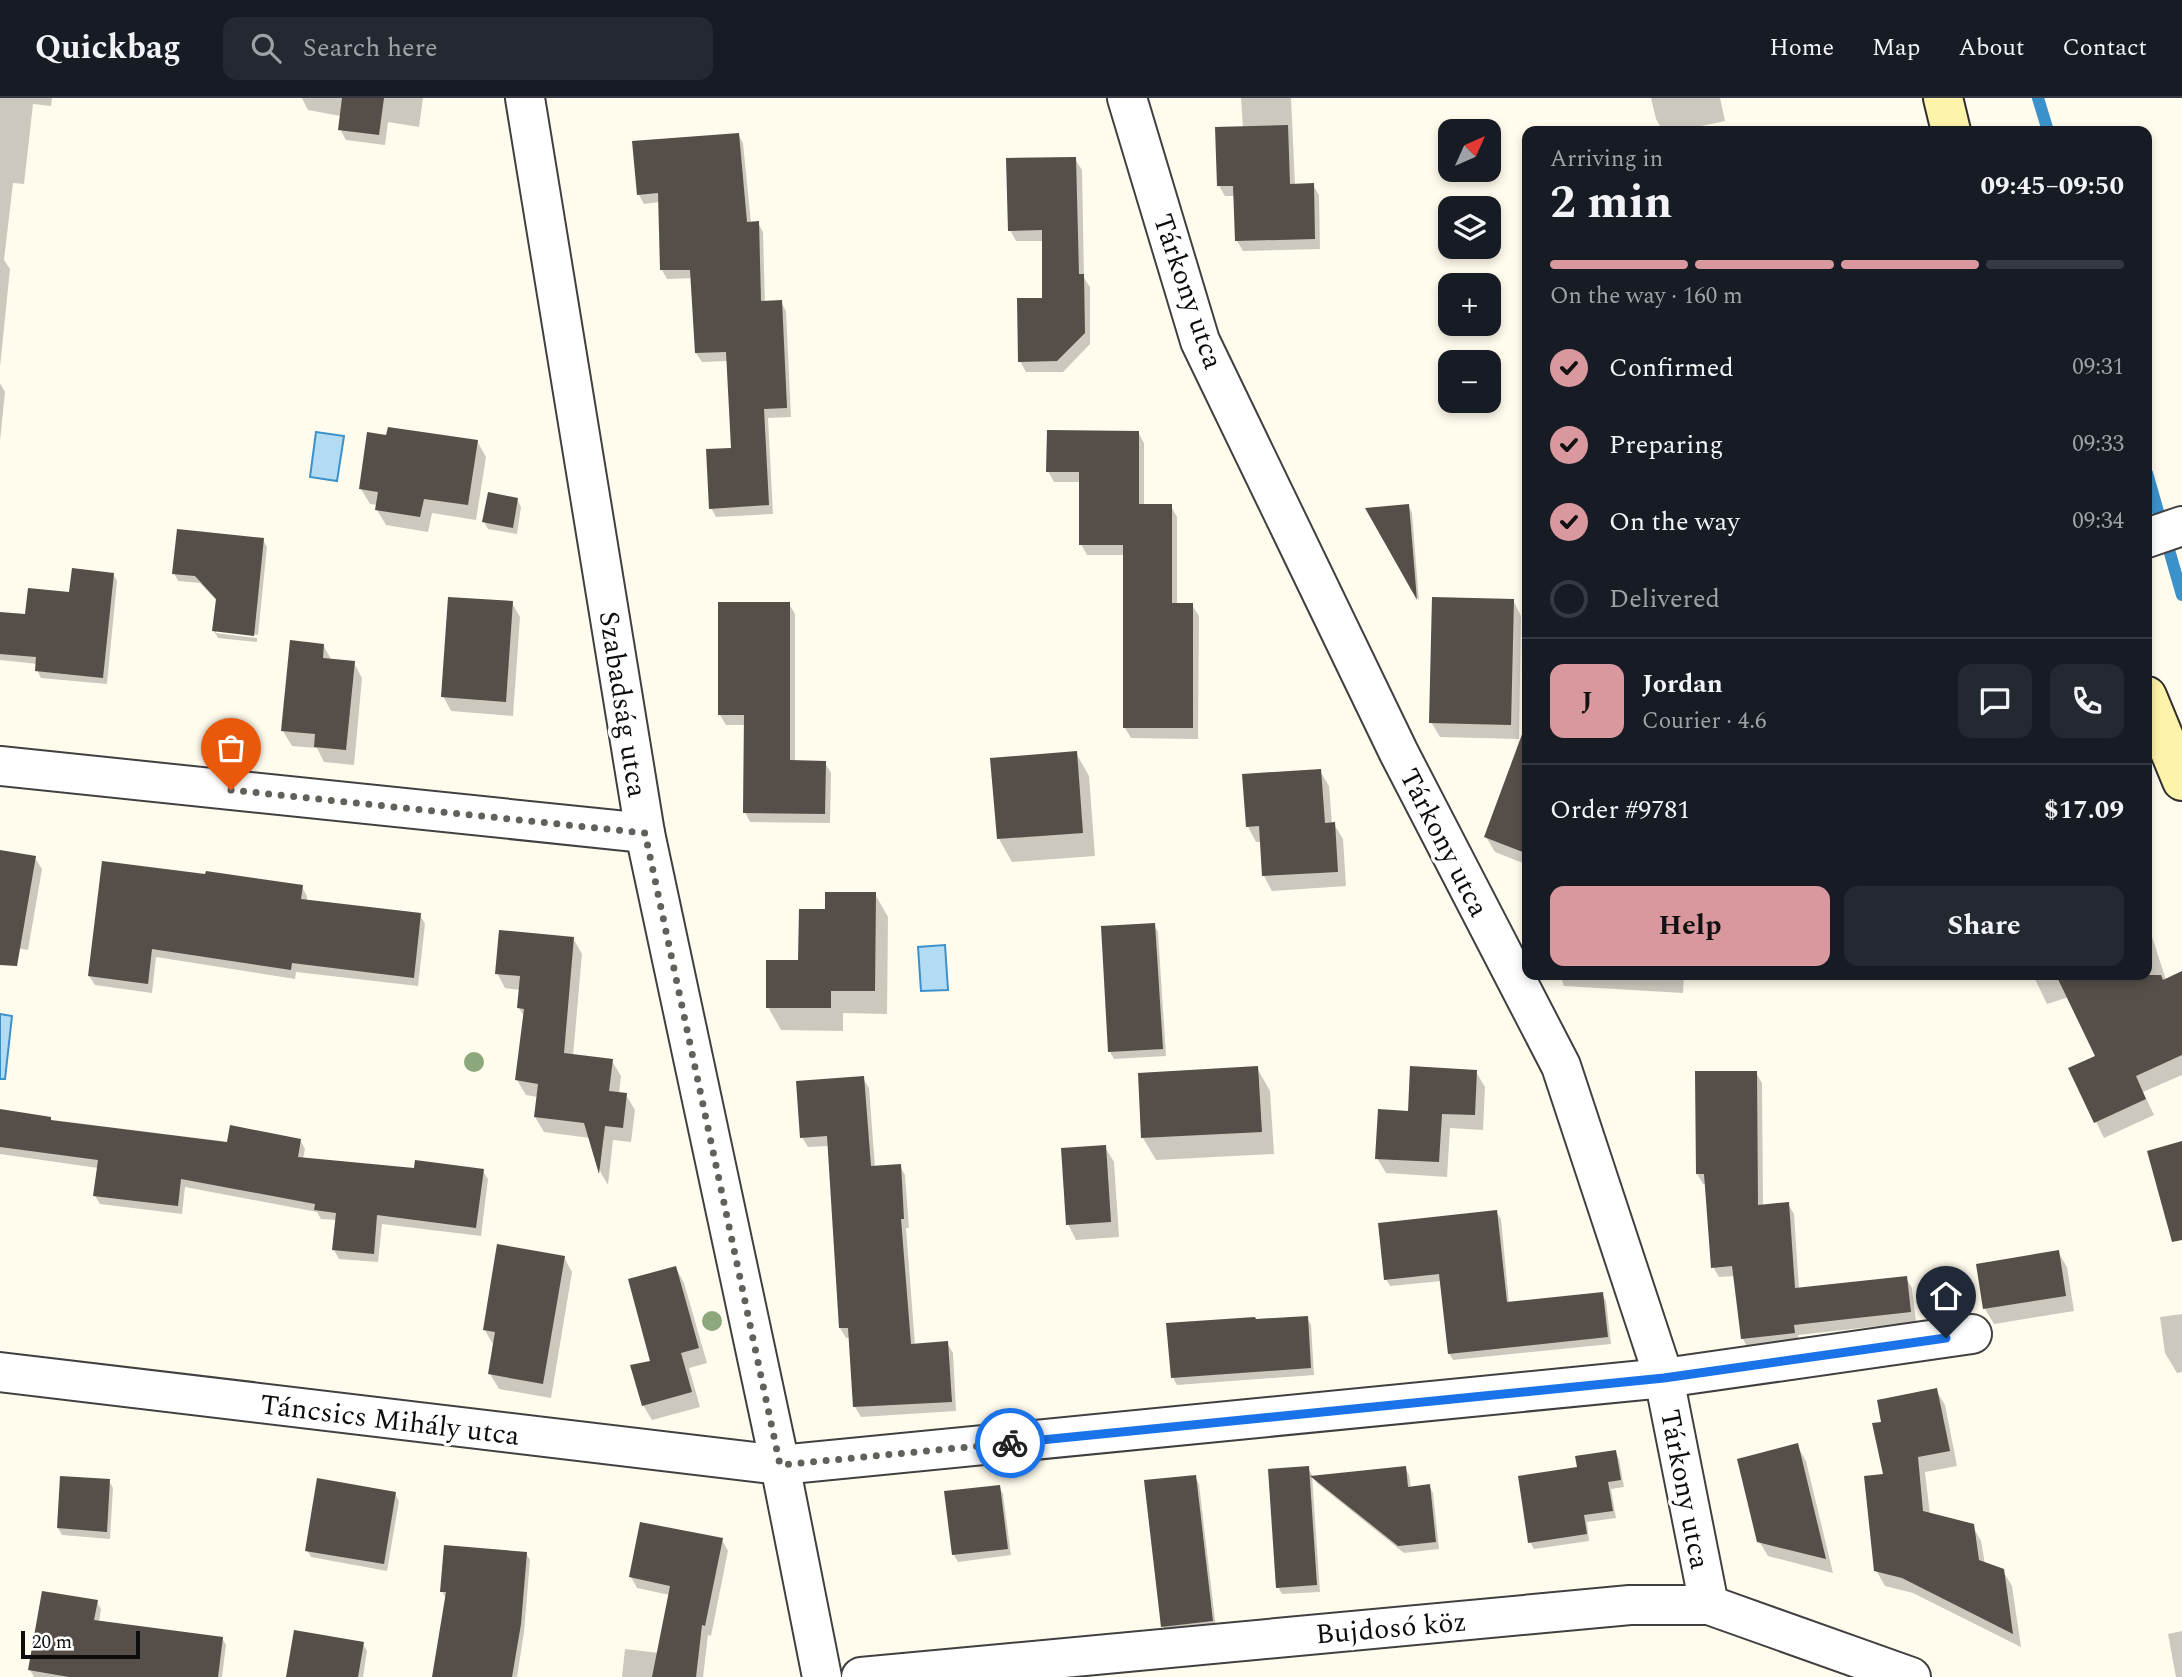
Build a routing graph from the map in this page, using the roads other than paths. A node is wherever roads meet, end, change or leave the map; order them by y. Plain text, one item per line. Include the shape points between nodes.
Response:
1 (524, 98) edge
2 (1128, 98) edge
3 (1943, 98) edge
4 (1950, 126) edge
5 (2182, 526) edge
6 (2152, 536) edge
7 (2152, 708) edge
8 (0, 766) edge
9 (2182, 781) edge
10 (645, 833) junction
11 (1972, 1334) dead end
12 (0, 1372) edge
13 (1664, 1378) junction
14 (780, 1465) junction
15 (1709, 1605) junction
16 (822, 1677) edge
17 (861, 1677) edge
18 (1911, 1677) edge

1 - 10 street, Szabadság utca
2 - 13 street, Tárkony utca via 1200,341 1399,752 1561,1066
3 - 4 main road
5 - 6 street
7 - 9 main road
8 - 10 street
10 - 14 street, Szabadság utca
11 - 13 street, Táncsics Mihály utca
12 - 14 street, Táncsics Mihály utca
13 - 14 street, Táncsics Mihály utca
13 - 15 street, Tárkony utca
14 - 16 street, Szabadság utca
15 - 17 street, Bujdosó köz via 1630,1605
15 - 18 street, Bujdosó köz

